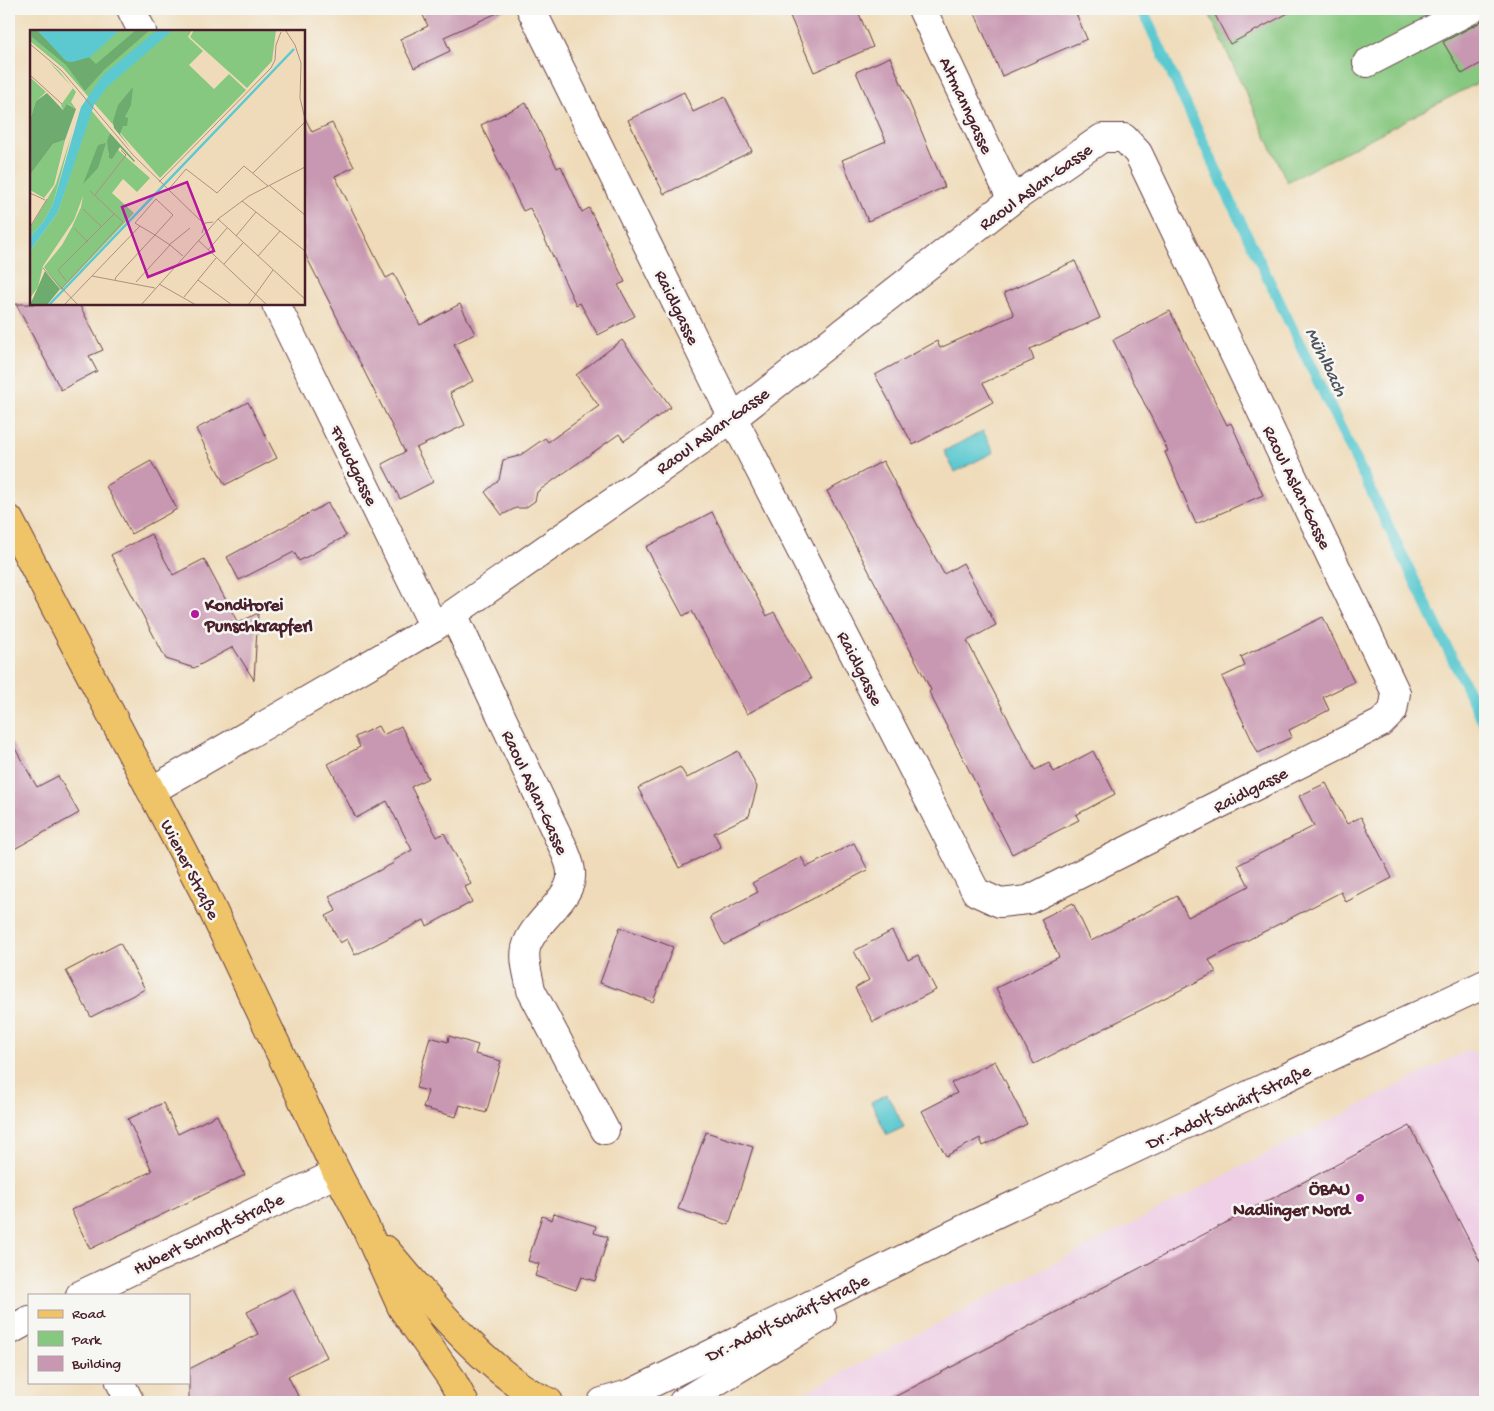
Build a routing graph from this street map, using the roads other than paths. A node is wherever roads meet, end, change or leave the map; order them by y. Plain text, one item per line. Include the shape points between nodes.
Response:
1 (131, 9) edge
2 (532, 9) edge
3 (922, 9) edge
4 (1472, 9) edge
5 (142, 30) edge
6 (1367, 63) dead end
7 (1012, 200) junction
8 (277, 305) edge
9 (733, 418) junction
10 (9, 519) edge
11 (444, 621) junction
12 (1396, 693) joint
13 (151, 791) junction
14 (1483, 989) edge
15 (605, 1130) dead end
16 (337, 1173) junction
17 (364, 1224) junction
18 (970, 1226) junction
19 (82, 1294) edge
20 (28, 1320) edge
21 (9, 1330) edge
22 (121, 1384) edge
23 (547, 1401) edge
24 (130, 1402) edge
25 (464, 1402) edge
26 (513, 1402) edge
27 (602, 1402) edge
28 (683, 1402) edge

1 - 5 street
2 - 9 street, Raidlgasse
3 - 7 street, Altmanngasse
4 - 6 street
7 - 9 street, Raoul Aslan-Gasse
7 - 12 street, Raoul Aslan-Gasse via 1102,138 1124,138 1138,153
8 - 11 street, Freudgasse
9 - 11 street, Raoul Aslan-Gasse
9 - 12 street, Raidlgasse via 976,892 1000,903 1028,900 1380,723 1393,711
10 - 13 main road, Wiener Straße
11 - 13 street, Raoul Aslan-Gasse
11 - 15 street, Raoul Aslan-Gasse via 563,847 571,872 566,892 540,923 526,947 526,965 532,990
13 - 16 main road, Wiener Straße via 204,892
14 - 18 street, Dr.-Adolf-Schärf-Straße
16 - 17 main road, Wiener Straße
16 - 19 street, Hubert Schnofl-Straße
17 - 23 main road via 423,1294 498,1370
17 - 25 main road via 402,1308
18 - 27 street, Dr.-Adolf-Schärf-Straße via 632,1393
18 - 28 street, Dr.-Adolf-Schärf-Straße
20 - 21 street
22 - 24 street
23 - 26 main road

